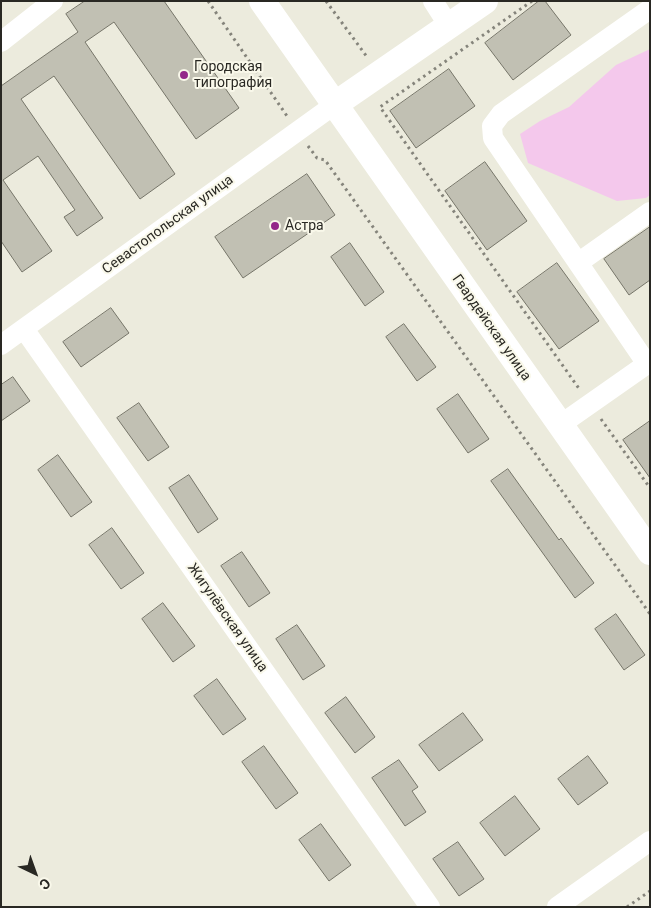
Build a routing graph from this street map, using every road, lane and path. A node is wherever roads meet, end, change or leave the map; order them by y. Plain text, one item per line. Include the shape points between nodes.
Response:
1 (53, 1) edge
2 (208, 1) edge
3 (262, 1) edge
4 (326, 1) edge
5 (433, 1) edge
6 (485, 1) edge
7 (532, 1) edge
8 (650, 9) edge
9 (449, 26) junction
10 (1, 42) edge
11 (364, 84) junction
12 (334, 105) junction
13 (380, 107) junction
14 (298, 131) junction
15 (650, 212) edge
16 (578, 263) junction
17 (24, 329) junction
18 (1, 344) edge
19 (648, 366) edge
20 (590, 404) junction
21 (560, 425) junction
22 (650, 488) edge
23 (650, 552) edge
24 (650, 614) edge
25 (650, 840) edge
26 (650, 891) edge
27 (430, 907) edge
28 (557, 907) edge
29 (627, 907) edge

1 - 10 street
2 - 14 path
3 - 12 main road, Гвардейская улица
4 - 11 path via 367,57
5 - 9 street
6 - 9 main road
7 - 13 path
8 - 16 street via 501,114 492,126 493,138
9 - 11 main road
11 - 12 main road
11 - 13 path
12 - 14 street, Севастопольская улица
12 - 21 main road, Гвардейская улица
13 - 20 path
14 - 17 street, Севастопольская улица
14 - 24 path via 317,158 325,160
15 - 16 street
16 - 19 street
17 - 18 street, Севастопольская улица
17 - 27 street, Жигулёвская улица
19 - 20 street
20 - 21 street
20 - 22 path
21 - 23 main road, Гвардейская улица
25 - 28 street
26 - 29 path

